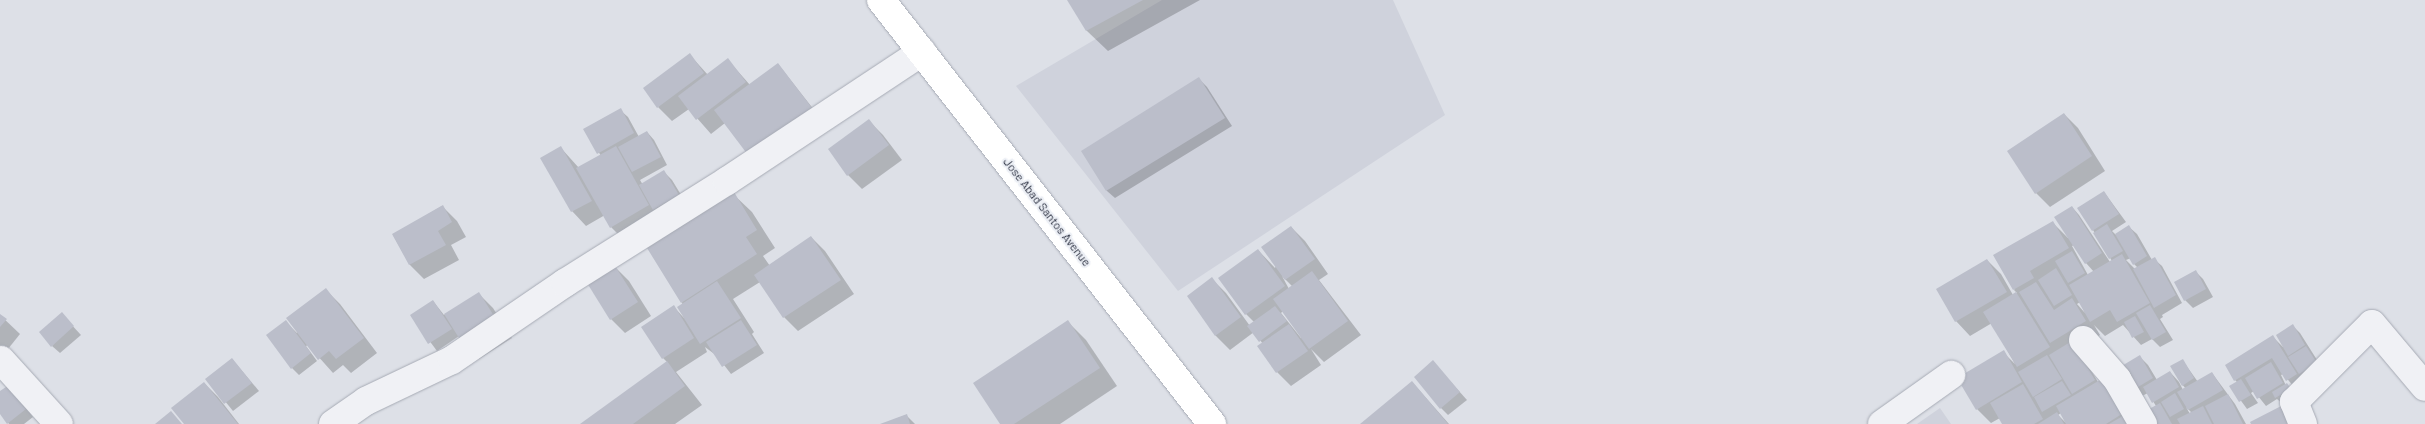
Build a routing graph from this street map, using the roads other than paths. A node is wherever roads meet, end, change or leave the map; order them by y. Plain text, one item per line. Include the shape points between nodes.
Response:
1 (881, 0) edge
2 (922, 52) junction
3 (2084, 340) dead end
4 (1, 360) edge
5 (1951, 376) dead end
6 (2425, 388) edge
7 (59, 424) edge
8 (333, 424) edge
9 (1212, 424) edge
10 (1882, 424) edge
11 (2143, 424) edge
12 (2303, 424) edge

1 - 2 highway, Jose Abad Santos Avenue
2 - 8 street via 452,360 366,401
2 - 9 highway, Jose Abad Santos Avenue
3 - 11 street via 2117,379
4 - 7 street
5 - 10 street
6 - 12 street via 2372,324 2294,402

